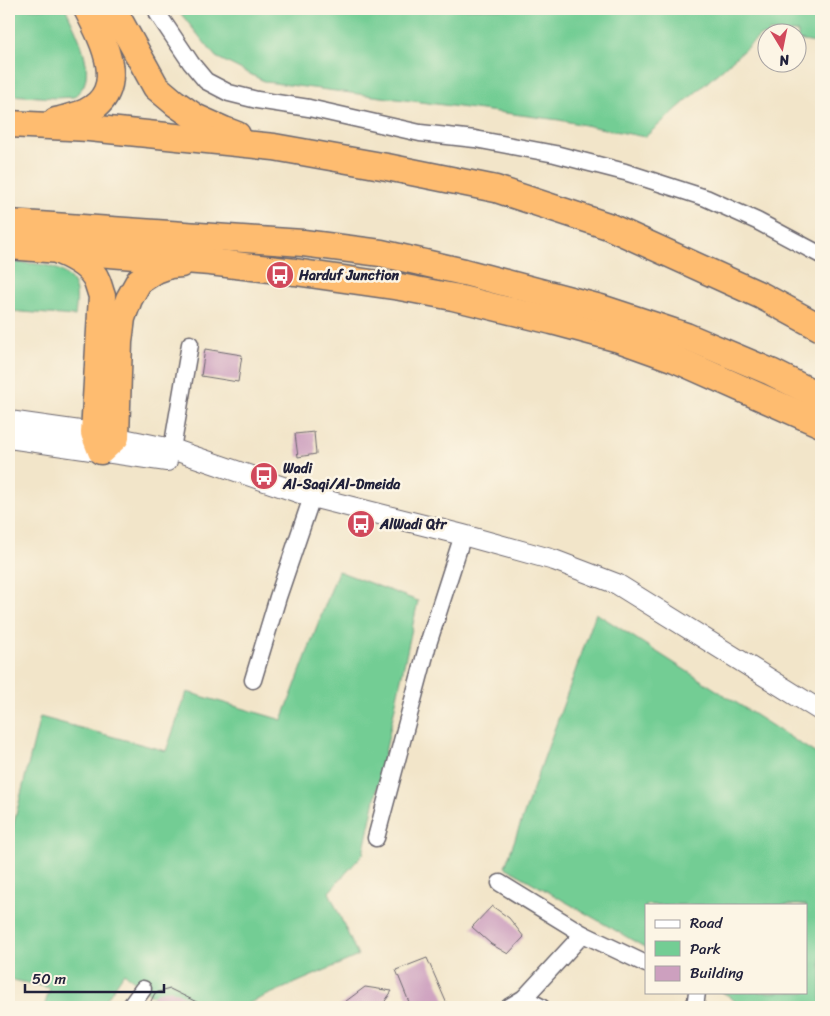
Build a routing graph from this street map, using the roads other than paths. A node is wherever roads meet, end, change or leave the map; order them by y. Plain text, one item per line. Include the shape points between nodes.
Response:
1 (87, 9) edge
2 (113, 9) edge
3 (156, 9) edge
4 (22, 125) edge
5 (274, 147) junction
6 (9, 223) edge
7 (9, 246) edge
8 (56, 250) junction
9 (821, 255) edge
10 (210, 262) junction
11 (821, 328) edge
12 (190, 344) dead end
13 (821, 397) edge
14 (9, 421) edge
15 (821, 424) edge
16 (9, 438) edge
17 (103, 440) junction
18 (172, 449) junction
19 (238, 472) junction
20 (312, 497) junction
21 (463, 535) junction
22 (253, 680) dead end
23 (821, 711) edge
24 (376, 838) dead end
25 (500, 883) dead end
26 (583, 934) junction
27 (645, 964) edge
28 (143, 989) dead end
29 (697, 994) edge
30 (524, 998) junction
31 (130, 1007) edge
32 (509, 1007) edge
33 (541, 1007) edge
34 (695, 1007) edge

1 - 4 highway via 102,38 109,61 108,92 85,112
2 - 5 highway via 156,87 175,104 217,127
3 - 9 street via 206,81 228,93 420,133 556,154 625,172 706,198
4 - 5 highway via 98,129
5 - 11 highway via 496,189 608,226 762,296
6 - 13 highway via 303,242 381,253 601,308 686,336
7 - 8 highway
8 - 10 highway
8 - 17 highway via 90,269 102,296
10 - 15 highway via 400,287 552,321 619,339 675,360
10 - 17 highway via 170,265 139,281 122,318
12 - 18 street
14 - 17 street
16 - 17 street
17 - 18 street
17 - 19 street
18 - 19 street
19 - 20 street
20 - 21 street
20 - 22 street
21 - 23 street via 554,560 617,584
21 - 24 street via 428,644
25 - 26 street
26 - 27 street
26 - 30 street
28 - 31 street
29 - 34 street
30 - 32 street
30 - 33 street

